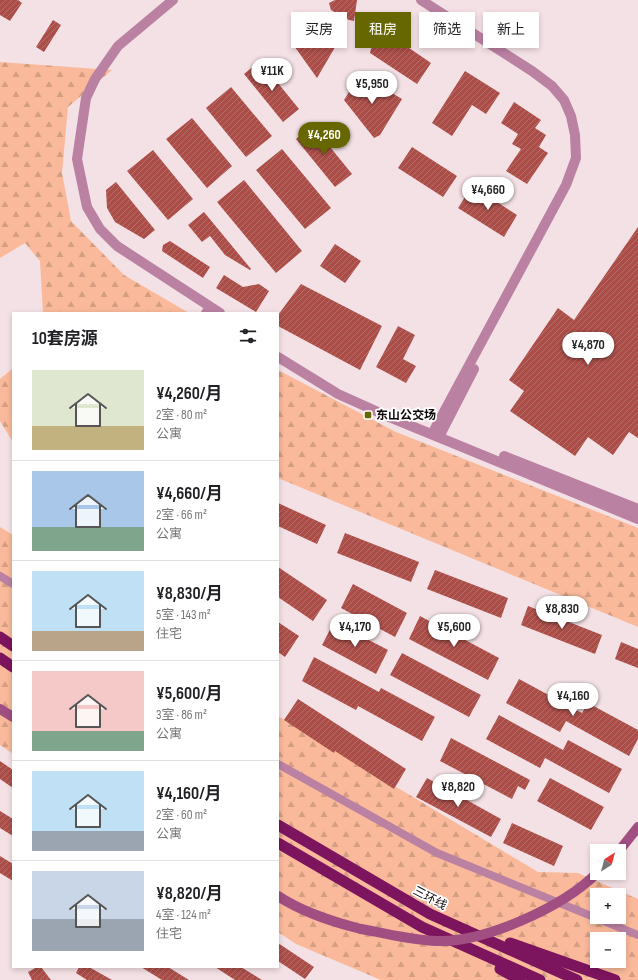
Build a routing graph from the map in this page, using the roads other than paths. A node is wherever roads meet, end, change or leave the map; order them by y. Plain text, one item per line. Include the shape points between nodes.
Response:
1 (163, 0) edge
2 (173, 0) edge
3 (421, 0) edge
4 (428, 0) edge
5 (207, 311) edge
6 (280, 356) edge
7 (437, 433) junction
8 (638, 509) edge
9 (638, 519) edge
10 (0, 576) edge
11 (12, 583) edge
12 (0, 637) edge
13 (12, 645) edge
14 (0, 658) edge
15 (0, 663) edge
16 (12, 667) edge
17 (12, 668) edge
18 (0, 709) edge
19 (12, 716) edge
20 (279, 765) edge
21 (279, 826) edge
22 (638, 827) edge
23 (279, 844) edge
24 (625, 844) edge
25 (590, 880) edge
26 (279, 897) edge
27 (430, 914) junction
28 (422, 927) junction
29 (638, 935) edge
30 (520, 980) edge
31 (540, 980) edge
32 (577, 980) edge
33 (615, 980) edge

1 - 5 street via 114,42 90,76 80,96 71,159 81,209 95,232 113,250
2 - 5 street via 118,46 95,79 86,98 77,159 87,207 100,229 117,246
3 - 7 street via 552,86 564,100 571,116 576,158 566,185
4 - 7 street via 555,84 567,98 575,115 580,158 570,186
6 - 7 street
7 - 8 street
7 - 9 street
10 - 11 street
12 - 13 highway
14 - 16 highway
15 - 17 highway
18 - 19 main road
20 - 29 street via 437,853
21 - 27 highway, 三环线
22 - 24 main road
23 - 28 highway
25 - 26 main road, bridge via 584,887 533,916 474,938 436,941 336,923
27 - 32 highway, 三环线
27 - 33 highway
28 - 30 highway
28 - 31 highway

